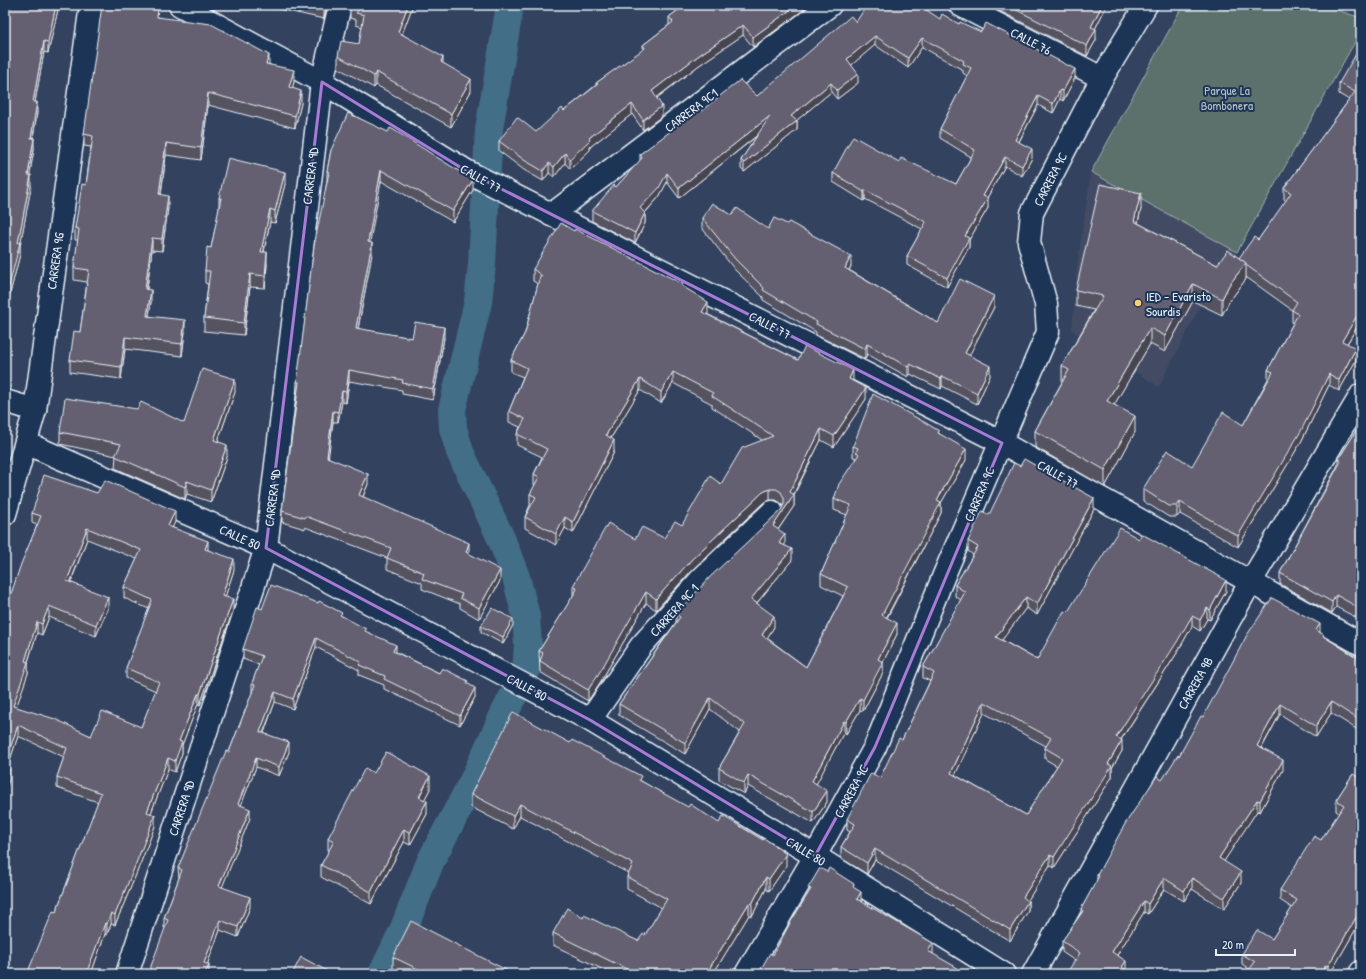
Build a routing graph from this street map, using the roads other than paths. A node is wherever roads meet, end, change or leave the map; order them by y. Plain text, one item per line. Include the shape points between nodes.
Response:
1 (91, 5) edge
2 (180, 5) edge
3 (340, 5) edge
4 (830, 5) edge
5 (960, 5) edge
6 (1146, 5) edge
7 (1102, 78) junction
8 (322, 82) junction
9 (551, 215) junction
10 (1361, 394) edge
11 (5, 401) edge
12 (35, 410) junction
13 (1002, 442) junction
14 (26, 443) junction
15 (772, 512) dead end
16 (5, 514) edge
17 (266, 548) junction
18 (1250, 583) junction
19 (1361, 644) edge
20 (590, 720) junction
21 (815, 856) junction
22 (127, 974) edge
23 (746, 974) edge
24 (1004, 974) edge
25 (1033, 974) edge

1 - 12 street, CARRERA 9G
2 - 8 street, CALLE 77
3 - 8 street, CARRERA 9D
4 - 9 street, CARRERA 9C1
5 - 7 street, CALLE 76
6 - 7 street, CARRERA 9C
7 - 13 street, CARRERA 9C via 1032,213 1029,242 1046,304 1048,332
8 - 9 street, CALLE 77 via 468,172
8 - 17 street, CARRERA 9D
9 - 13 street, CALLE 77
10 - 18 street, CARRERA 9B
11 - 12 street
12 - 14 street, CARRERA 9G
13 - 18 street, CALLE 77
13 - 21 street, CARRERA 9C via 944,575 875,746
14 - 16 street, CARRERA 9G
14 - 17 street, CALLE 80
15 - 20 street, CARRERA 9C 1 via 701,579 641,646
17 - 20 street, CALLE 80
17 - 22 street, CARRERA 9D
18 - 19 street, CALLE 77
18 - 25 street, CARRERA 9B
20 - 21 street, CALLE 80
21 - 23 street, CARRERA 9C
21 - 24 street, CALLE 80

